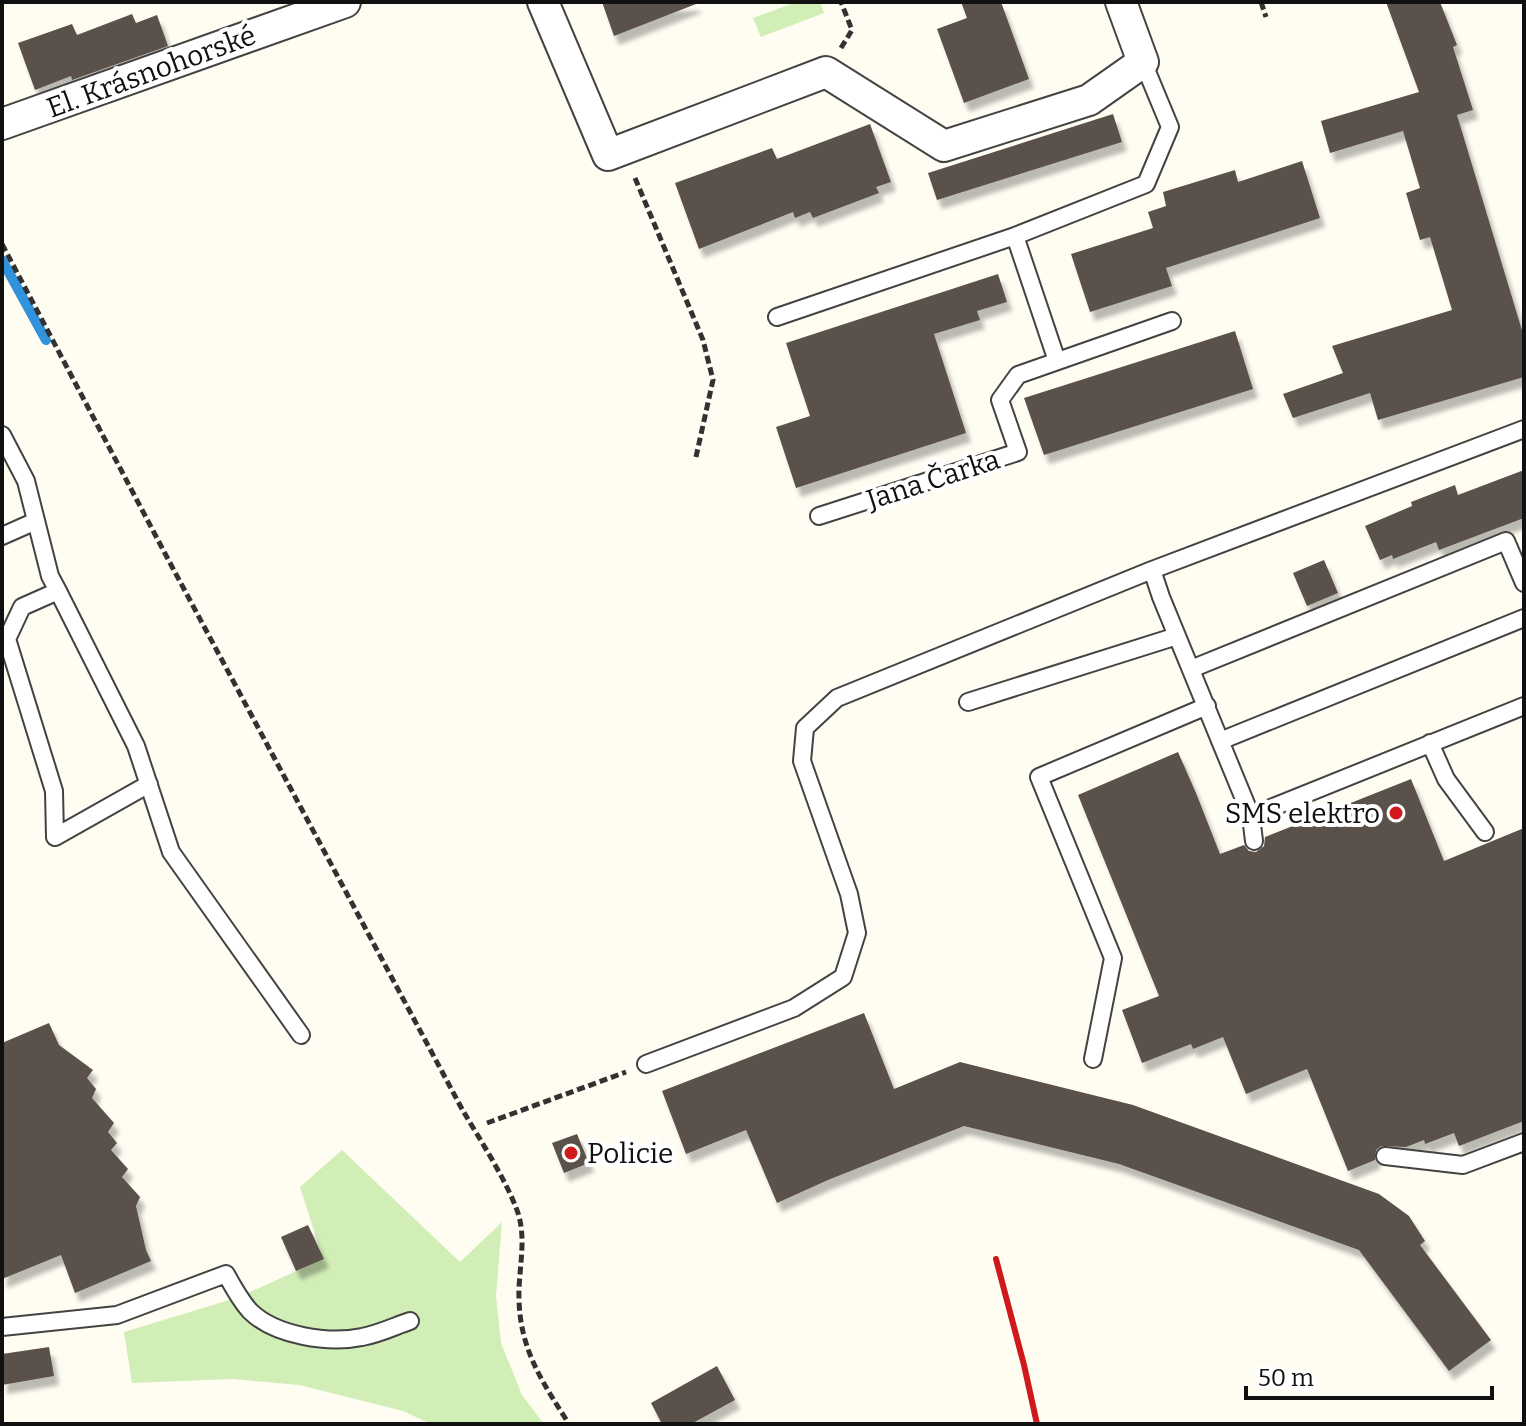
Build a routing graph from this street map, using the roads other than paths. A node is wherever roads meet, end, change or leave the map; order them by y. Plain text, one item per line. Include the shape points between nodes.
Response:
1 (345, 2) edge
2 (543, 2) edge
3 (1121, 2) edge
4 (1143, 62) junction
5 (2, 124) edge
6 (1015, 236) junction
7 (777, 317) dead end
8 (1172, 321) dead end
9 (1057, 361) junction
10 (1524, 429) edge
11 (2, 435) edge
12 (819, 516) dead end
13 (36, 521) junction
14 (2, 536) edge
15 (1152, 570) junction
16 (1524, 583) edge
17 (58, 591) junction
18 (1524, 618) edge
19 (1177, 636) junction
20 (1191, 669) junction
21 (968, 702) dead end
22 (1207, 706) junction
23 (1524, 706) edge
24 (1220, 741) junction
25 (1430, 743) junction
26 (149, 784) junction
27 (1251, 816) junction
28 (1485, 832) dead end
29 (1254, 841) dead end
30 (301, 1035) dead end
31 (1093, 1059) dead end
32 (646, 1064) road end
33 (1524, 1142) edge
34 (1385, 1156) dead end
35 (410, 1321) dead end
36 (2, 1327) edge

1 - 5 street, El. Krásnohorské
2 - 4 street via 608,155 826,72 944,146 1089,100
3 - 4 street
4 - 6 lane via 1170,127 1146,184
6 - 7 lane
6 - 9 lane
8 - 9 lane, Jana Čarka
9 - 12 lane, Jana Čarka via 1018,375 1000,400 1018,452
10 - 15 lane
11 - 13 lane via 26,481
13 - 14 lane
13 - 17 lane
15 - 19 lane
15 - 32 lane via 837,698 805,728 802,761 849,894 857,933 843,977 794,1008
16 - 20 lane via 1506,541
17 - 26 lane via 136,746
17 - 26 lane via 22,607 7,639 54,791 55,837
18 - 24 lane
19 - 20 lane
19 - 21 lane
20 - 22 lane
22 - 24 lane
22 - 31 lane via 1039,777 1113,958
23 - 25 lane
24 - 27 lane
25 - 27 lane
25 - 28 lane via 1446,779
26 - 30 lane via 171,852
27 - 29 lane
33 - 34 lane via 1463,1165
35 - 36 lane via 362,1337 325,1339 272,1327 251,1312 226,1274 117,1315

